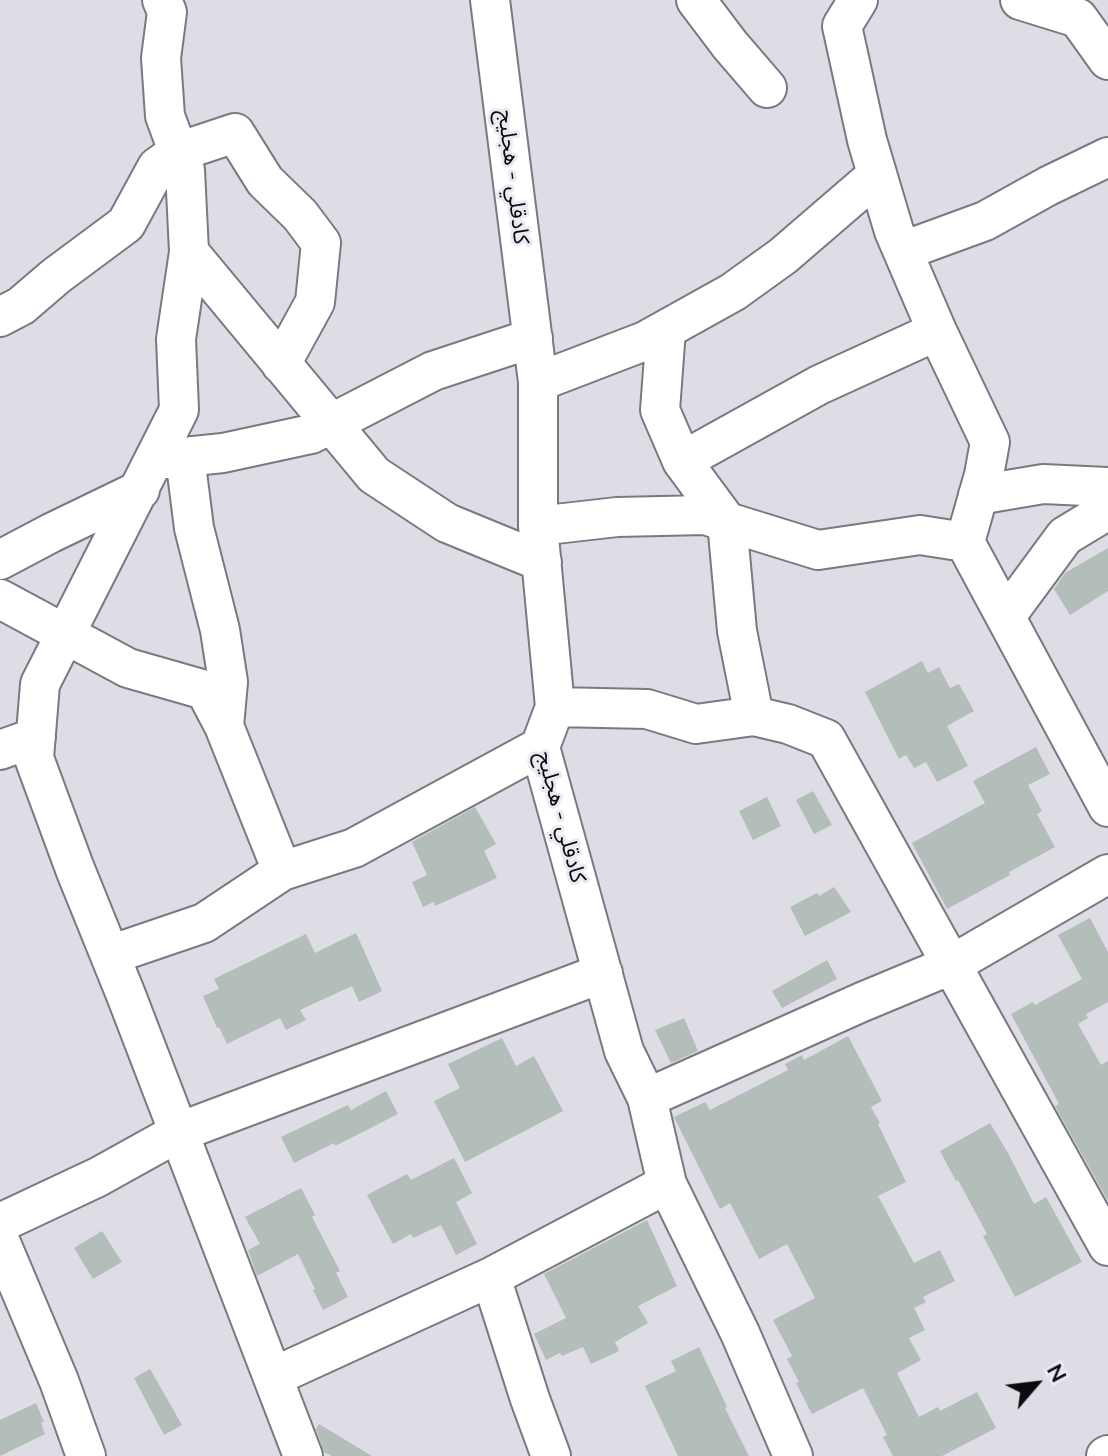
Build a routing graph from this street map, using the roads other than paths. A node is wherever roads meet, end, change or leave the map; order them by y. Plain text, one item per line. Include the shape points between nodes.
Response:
1 (162, 0) edge
2 (490, 0) edge
3 (696, 0) edge
4 (1020, 0) edge
5 (840, 9) edge
6 (1108, 60) edge
7 (767, 88) dead end
8 (178, 152) junction
9 (1108, 157) edge
10 (877, 175) junction
11 (903, 251) junction
12 (189, 252) junction
13 (0, 317) edge
14 (666, 330) junction
15 (937, 331) junction
16 (533, 338) junction
17 (281, 364) junction
18 (538, 382) junction
19 (332, 423) junction
20 (682, 461) junction
21 (160, 469) junction
22 (1108, 487) edge
23 (978, 495) junction
24 (1108, 510) edge
25 (727, 522) junction
26 (965, 542) junction
27 (540, 544) junction
28 (0, 560) edge
29 (0, 599) edge
30 (1006, 616) junction
31 (65, 634) junction
32 (555, 707) junction
33 (754, 716) junction
34 (224, 726) junction
35 (36, 737) junction
36 (540, 747) junction
37 (0, 750) edge
38 (1108, 807) edge
39 (282, 871) junction
40 (1108, 874) edge
41 (110, 955) junction
42 (951, 965) junction
43 (603, 973) junction
44 (647, 1098) junction
45 (179, 1132) junction
46 (667, 1184) junction
47 (0, 1223) edge
48 (1103, 1224) edge
49 (0, 1241) edge
50 (491, 1277) junction
51 (273, 1377) junction
52 (86, 1456) edge
53 (303, 1456) edge
54 (551, 1456) edge
55 (793, 1456) edge

1 - 8 street via 167,12 161,58 165,116
2 - 16 street, كادقلي - هجليج
3 - 7 street
4 - 6 street via 1078,18
5 - 10 street
8 - 12 street via 185,170
8 - 13 street via 157,167 126,224
8 - 17 street via 235,133 265,181 321,243 315,302
9 - 11 street via 985,221
10 - 11 street
10 - 14 street via 783,256
11 - 15 street
12 - 17 street
12 - 21 street via 176,339 179,410
14 - 18 street
14 - 20 street via 660,410
15 - 20 street via 819,385
15 - 23 street via 990,442
16 - 18 street, كادقلي - هجليج
16 - 19 street via 433,371
17 - 19 street
18 - 27 street, كادقلي - هجليج
19 - 21 street via 311,434
19 - 27 street via 374,475 447,523
20 - 25 street
21 - 28 street
21 - 31 street
21 - 34 street via 194,528 220,630 228,682
22 - 23 street via 1043,484
23 - 26 street
24 - 30 street via 1065,536
25 - 26 street via 818,550 920,535
25 - 27 street via 705,515 631,516
25 - 33 street via 737,631
26 - 30 street
27 - 32 street, كادقلي - هجليج
29 - 31 street
30 - 38 street
31 - 34 street via 128,668 205,690
31 - 35 street via 40,684
32 - 33 street via 647,709 696,724
32 - 36 street, كادقلي - هجليج
33 - 42 street via 826,739
34 - 39 street
35 - 37 street
35 - 41 street via 34,758
36 - 39 street via 354,848
36 - 43 street, كادقلي - هجليج
39 - 41 street via 204,923
40 - 42 street
41 - 45 street
42 - 44 street
42 - 48 street
43 - 44 street, كادقلي - هجليج via 624,1051
43 - 45 street
44 - 46 street, كادقلي - هجليج
45 - 47 street
45 - 51 street
46 - 50 street
46 - 55 street, كادقلي - هجليج
49 - 52 street
50 - 51 street
50 - 54 street
51 - 53 street

